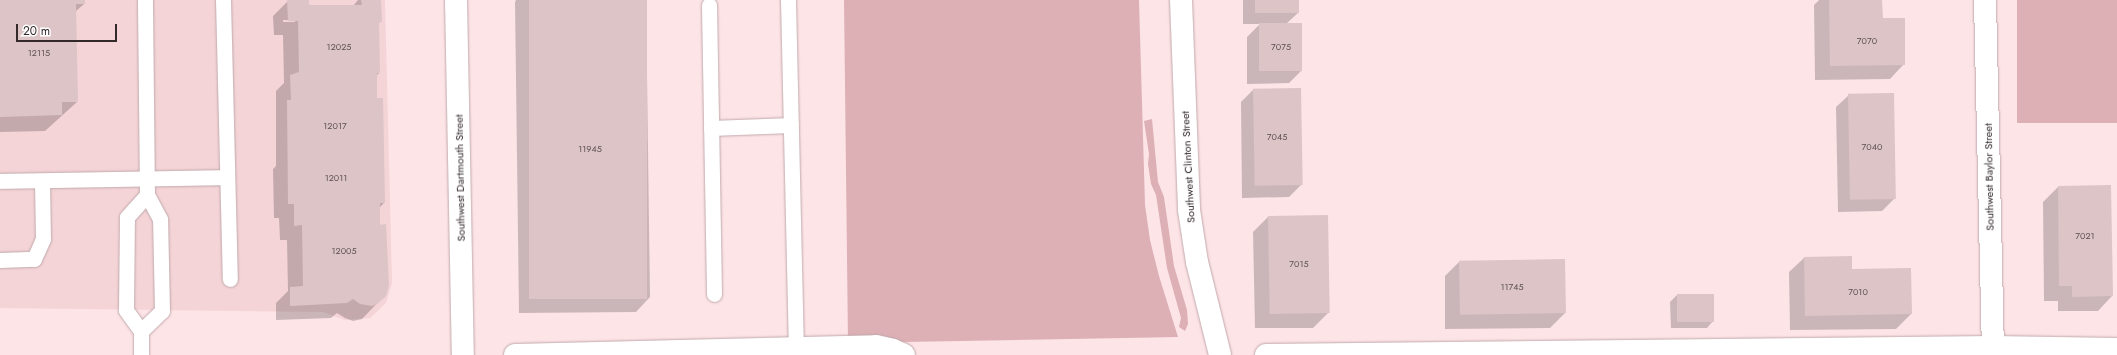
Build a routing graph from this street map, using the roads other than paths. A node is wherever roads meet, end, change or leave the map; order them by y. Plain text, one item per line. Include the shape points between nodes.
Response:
1 (145, 0) edge
2 (223, 0) edge
3 (456, 0) edge
4 (788, 0) edge
5 (1181, 0) edge
6 (1986, 0) edge
7 (709, 5) dead end
8 (790, 125) junction
9 (711, 128) junction
10 (228, 176) junction
11 (148, 180) junction
12 (0, 181) edge
13 (42, 181) junction
14 (147, 195) junction
15 (0, 260) edge
16 (230, 279) dead end
17 (714, 294) dead end
18 (141, 331) junction
19 (796, 348) junction
20 (2117, 349) edge
21 (1993, 351) edge
22 (141, 355) edge
23 (463, 355) edge
24 (515, 355) edge
25 (904, 355) edge
26 (1220, 355) edge
27 (1266, 355) edge

1 - 11 lane
2 - 10 lane
3 - 23 street, Southwest Dartmouth Street
4 - 8 lane
5 - 26 street, Southwest Clinton Street via 1188,210 1197,262
6 - 21 street, Southwest Baylor Street
7 - 9 lane
8 - 9 lane
8 - 19 lane
9 - 17 lane
10 - 11 lane
10 - 16 lane
11 - 13 lane
11 - 14 lane
12 - 13 lane
13 - 15 lane via 43,240 34,259
14 - 18 lane via 160,219 162,311
14 - 18 lane via 127,217 126,310
18 - 22 lane
19 - 24 street
19 - 25 street via 876,346
20 - 21 street
21 - 27 street

